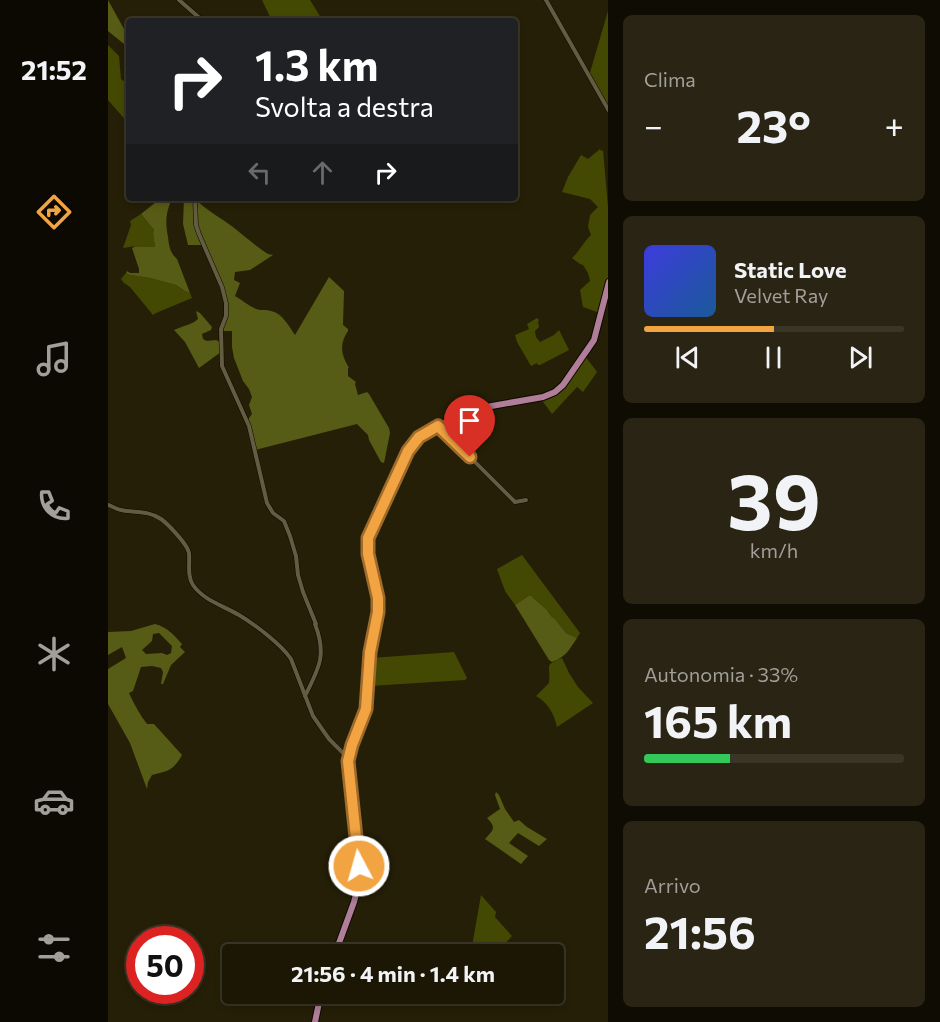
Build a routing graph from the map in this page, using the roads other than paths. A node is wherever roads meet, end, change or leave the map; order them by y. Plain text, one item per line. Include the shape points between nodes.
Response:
1 (179, 0) edge
2 (546, 0) edge
3 (200, 18) edge
4 (608, 109) edge
5 (195, 201) edge
6 (608, 286) edge
7 (438, 426) junction
8 (526, 500) dead end
9 (108, 505) edge
10 (305, 697) junction
11 (348, 758) junction
12 (339, 944) edge
13 (319, 1004) edge
14 (315, 1022) edge

1 - 3 street
2 - 4 street
5 - 10 street via 196,225 226,303 227,314 221,329 222,366 249,426 267,503 284,521 290,536 298,576 315,623 321,659
6 - 7 main road via 594,340 560,388 543,397 469,410
7 - 8 street via 515,502
7 - 11 main road via 419,437 408,451 368,538 378,612 370,652 366,709
9 - 10 street via 149,513 163,521 188,549 193,585 252,623 285,652
10 - 11 street via 317,723
11 - 12 main road via 359,882
13 - 14 main road

